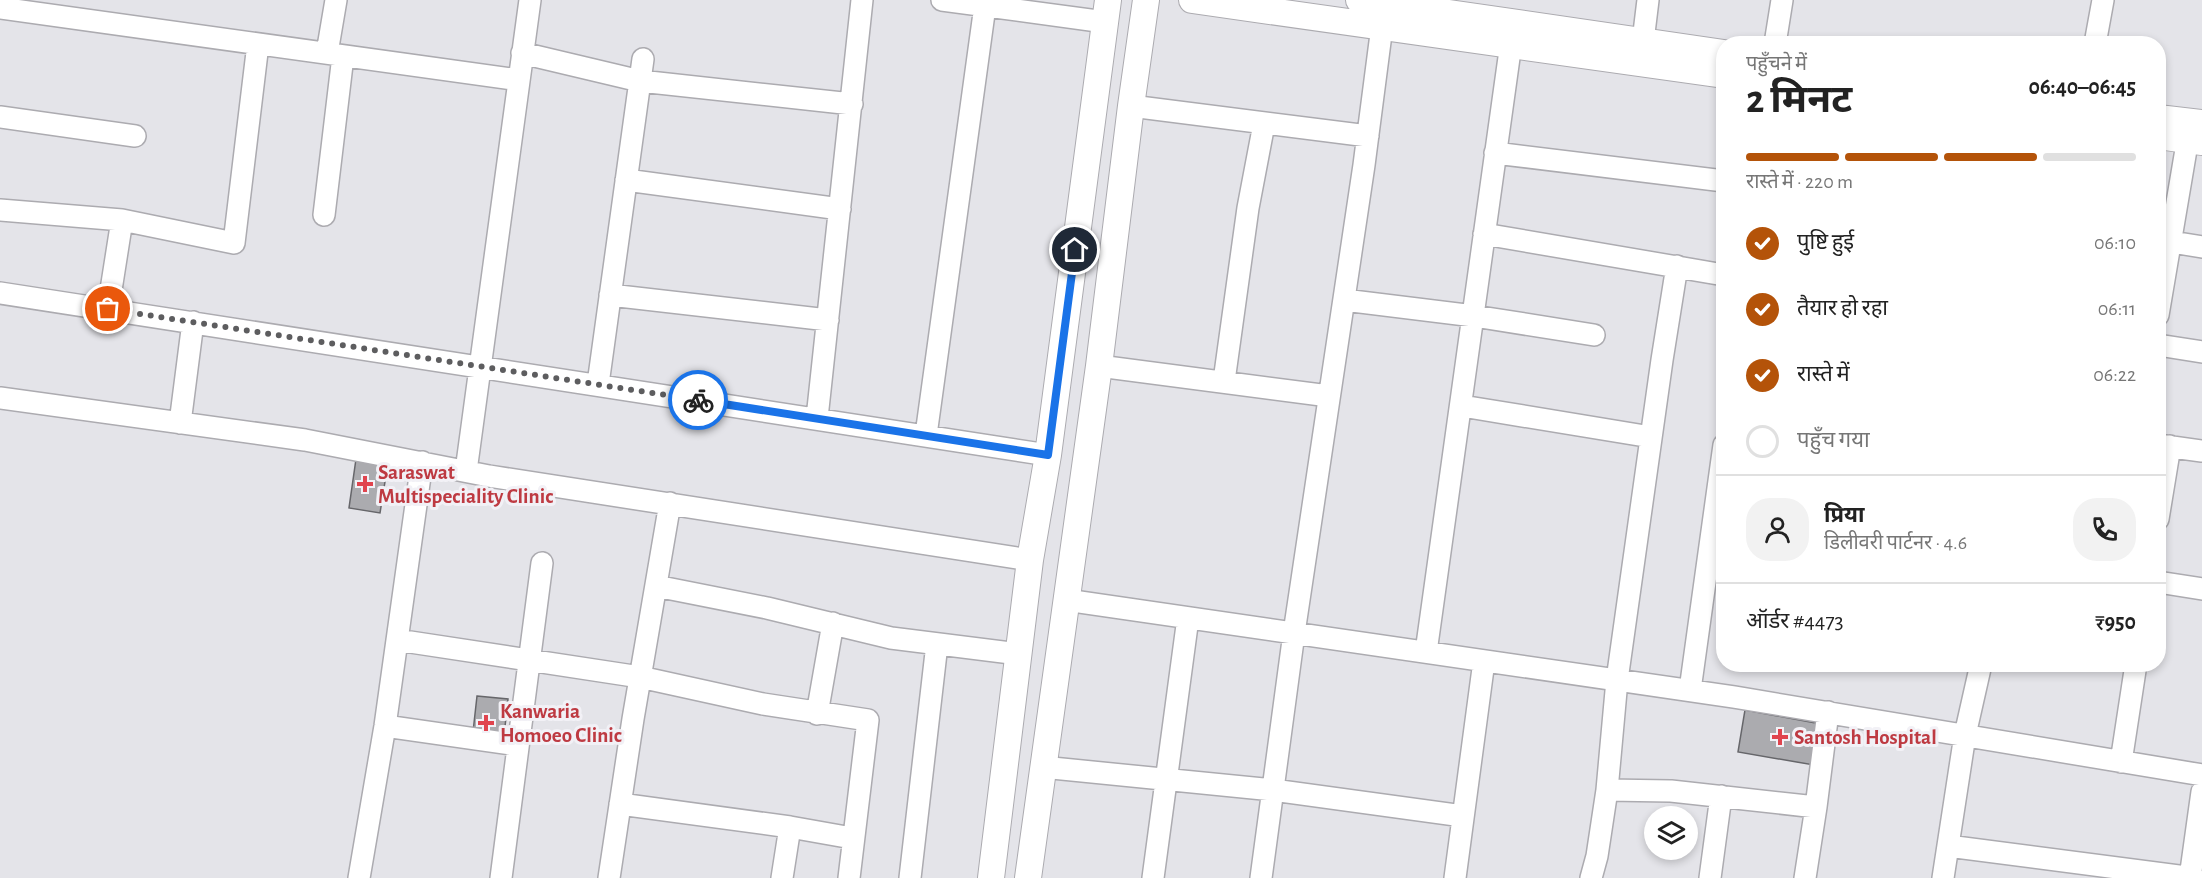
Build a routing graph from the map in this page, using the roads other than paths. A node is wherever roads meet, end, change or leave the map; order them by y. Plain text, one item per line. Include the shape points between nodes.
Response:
1 (336, 0) edge
2 (530, 0) edge
3 (862, 0) edge
4 (942, 0) edge
5 (1146, 0) edge
6 (1192, 0) edge
7 (1359, 0) edge
8 (1648, 0) edge
9 (1782, 0) edge
10 (2103, 0) edge
11 (985, 6) junction
12 (0, 8) edge
13 (1106, 11) edge
14 (1383, 15) junction
15 (1513, 34) junction
16 (1776, 36) edge
17 (2096, 36) edge
18 (1642, 42) junction
19 (258, 44) junction
20 (522, 53) junction
21 (1716, 53) edge
22 (335, 55) junction
23 (643, 59) dead end
24 (1716, 73) edge
25 (519, 80) junction
26 (640, 81) junction
27 (852, 104) junction
28 (1131, 106) junction
29 (0, 117) edge
30 (2166, 121) edge
31 (1264, 124) junction
32 (2195, 132) edge
33 (2166, 135) edge
34 (135, 136) dead end
35 (1368, 136) junction
36 (1495, 153) junction
37 (626, 180) junction
38 (1716, 180) edge
39 (840, 209) junction
40 (0, 210) edge
41 (324, 215) dead end
42 (122, 220) junction
43 (1484, 234) junction
44 (2172, 242) junction
45 (2202, 246) edge
46 (1677, 266) junction
47 (1716, 273) edge
48 (2166, 273) edge
49 (0, 293) edge
50 (610, 295) junction
51 (1344, 300) junction
52 (108, 309) junction
53 (1474, 316) junction
54 (828, 320) junction
55 (193, 322) junction
56 (1594, 335) dead end
57 (2166, 346) edge
58 (2202, 352) edge
59 (479, 366) junction
60 (1100, 366) junction
61 (1224, 381) junction
62 (598, 384) junction
63 (1329, 396) junction
64 (0, 398) edge
65 (1462, 406) junction
66 (817, 418) junction
67 (180, 423) junction
68 (926, 435) junction
69 (1651, 437) junction
70 (2166, 446) edge
71 (2202, 451) edge
72 (1048, 455) junction
73 (422, 462) junction
74 (466, 471) junction
75 (670, 503) junction
76 (1716, 544) edge
77 (1030, 560) junction
78 (542, 563) dead end
79 (2166, 583) edge
80 (656, 586) junction
81 (2202, 589) edge
82 (1066, 600) junction
83 (1188, 618) junction
84 (833, 623) junction
85 (1294, 633) junction
86 (397, 640) junction
87 (936, 644) junction
88 (1426, 652) junction
89 (1019, 654) junction
90 (529, 659) junction
91 (1484, 661) junction
92 (1979, 672) edge
93 (2135, 672) edge
94 (640, 677) junction
95 (1617, 680) junction
96 (1690, 690) junction
97 (1828, 712) junction
98 (817, 714) junction
99 (385, 726) junction
100 (1965, 735) junction
101 (518, 745) junction
102 (2121, 762) junction
103 (1042, 766) junction
104 (2202, 775) edge
105 (1166, 779) junction
106 (1273, 790) junction
107 (1606, 790) junction
108 (2202, 792) edge
109 (1721, 796) junction
110 (620, 804) junction
111 (1816, 807) junction
112 (1463, 816) junction
113 (790, 827) junction
114 (852, 838) junction
115 (1948, 846) junction
116 (359, 878) edge
117 (501, 878) edge
118 (609, 878) edge
119 (782, 878) edge
120 (849, 878) edge
121 (910, 878) edge
122 (992, 878) edge
123 (1028, 878) edge
124 (1153, 878) edge
125 (1262, 878) edge
126 (1455, 878) edge
127 (1591, 878) edge
128 (1710, 878) edge
129 (1805, 878) edge
130 (1942, 878) edge
131 (2191, 878) edge

1 - 22 street
2 - 20 street
3 - 27 street
4 - 11 street
5 - 28 street
6 - 14 street
7 - 14 street
8 - 18 street
9 - 16 street
10 - 17 street
11 - 13 street
11 - 68 street
12 - 19 street
13 - 72 street
14 - 15 street
14 - 35 street
15 - 18 street
15 - 24 street
15 - 36 street
18 - 21 street
19 - 22 street
19 - 42 street via 234,243
20 - 25 street
20 - 26 street
22 - 25 street
22 - 41 street
23 - 26 street
25 - 59 street
26 - 27 street
26 - 37 street
27 - 39 street
28 - 31 street
28 - 60 street
29 - 34 street
30 - 32 street
31 - 35 street
31 - 61 street
32 - 33 street
32 - 44 street
35 - 51 street
36 - 38 street
36 - 43 street
37 - 39 street
37 - 50 street
39 - 54 street
40 - 42 street
42 - 52 street
43 - 46 street
43 - 53 street
44 - 45 street
44 - 48 street
46 - 47 street
46 - 69 street
49 - 52 street
50 - 54 street
50 - 62 street
51 - 53 street
51 - 63 street
52 - 55 street
53 - 56 street
53 - 65 street
54 - 66 street
55 - 59 street
55 - 67 street
57 - 58 street
59 - 62 street
59 - 74 street
60 - 61 street
60 - 82 street
61 - 63 street
62 - 66 street
63 - 85 street
64 - 67 street
65 - 69 street
65 - 88 street
66 - 68 street
67 - 73 street via 305,440
68 - 72 street
69 - 95 street
70 - 71 street
72 - 77 street
73 - 74 street
73 - 86 street
74 - 75 street
75 - 77 street
75 - 80 street
76 - 96 street
77 - 89 street
78 - 90 street
79 - 81 street
80 - 84 street
80 - 94 street
82 - 83 street
82 - 103 street
83 - 85 street
83 - 105 street
84 - 87 street via 891,638
84 - 98 street
85 - 88 street
85 - 106 street
86 - 90 street
86 - 99 street
87 - 89 street
87 - 121 street
88 - 91 street
89 - 122 street
90 - 94 street
90 - 101 street
91 - 95 street
91 - 112 street
92 - 100 street
93 - 102 street
94 - 98 street
94 - 110 street
95 - 96 street
95 - 107 street
96 - 97 street
97 - 100 street
97 - 111 street
98 - 114 street via 868,720
99 - 101 street
99 - 116 street
100 - 102 street
100 - 115 street
101 - 117 street
102 - 104 street
103 - 105 street
103 - 123 street
105 - 106 street
105 - 124 street
106 - 112 street
106 - 125 street
107 - 109 street
107 - 127 street
108 - 131 street
109 - 111 street
109 - 128 street
110 - 113 street
110 - 118 street
111 - 129 street
112 - 126 street
113 - 114 street
113 - 119 street
114 - 120 street
115 - 130 street
115 - 131 street

